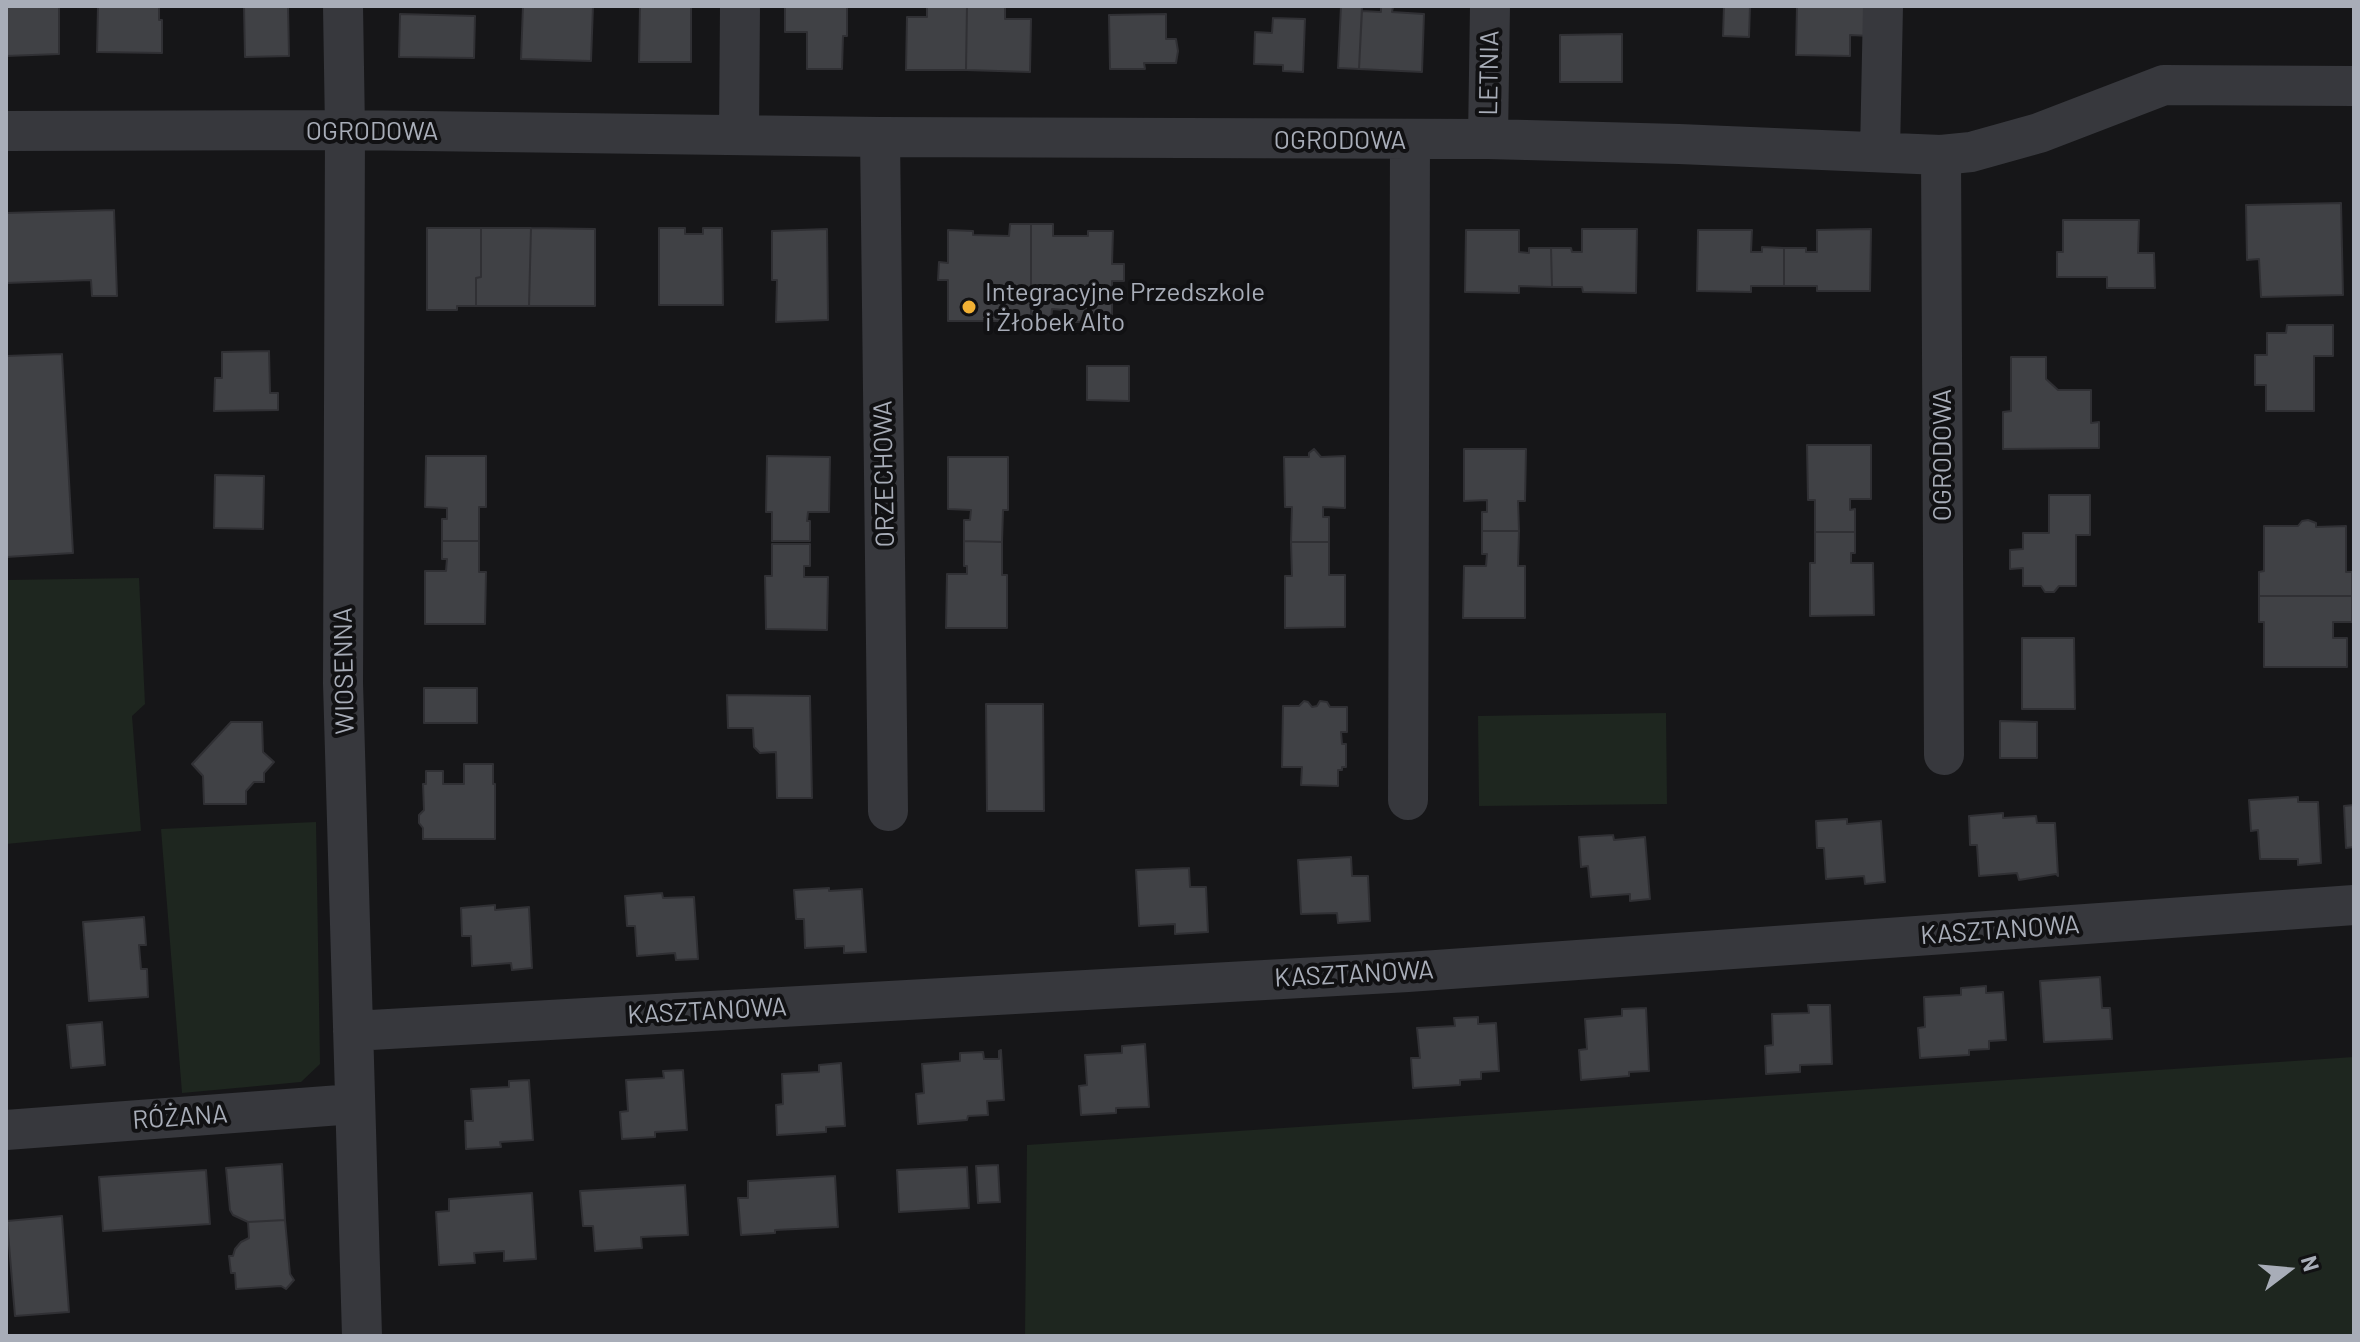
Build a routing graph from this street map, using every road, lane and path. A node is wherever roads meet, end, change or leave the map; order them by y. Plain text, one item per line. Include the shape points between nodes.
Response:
1 (343, 6) edge
2 (740, 6) edge
3 (1490, 6) edge
4 (1883, 6) edge
5 (2354, 86) edge
6 (345, 130) junction
7 (6, 131) edge
8 (739, 135) junction
9 (880, 137) junction
10 (1488, 139) junction
11 (1410, 141) junction
12 (1880, 152) junction
13 (1941, 155) junction
14 (1944, 755) dead end
15 (1408, 800) dead end
16 (888, 811) dead end
17 (2354, 905) edge
18 (353, 1031) junction
19 (354, 1104) junction
20 (6, 1130) edge
21 (362, 1336) edge

1 - 6 street, WIOSENNA
2 - 8 street
3 - 10 street, LETNIA
4 - 12 street
5 - 13 street, OGRODOWA via 2164,85 2039,133
6 - 7 street, OGRODOWA
6 - 8 street, OGRODOWA
6 - 18 street, WIOSENNA via 343,683
8 - 9 street, OGRODOWA
9 - 11 street, OGRODOWA
9 - 16 street, ORZECHOWA
10 - 11 street, OGRODOWA
10 - 12 street, OGRODOWA
11 - 15 street
12 - 13 street, OGRODOWA
13 - 14 street, OGRODOWA
17 - 18 street, KASZTANOWA via 1392,973
18 - 19 street, WIOSENNA
19 - 20 street, RÓŻANA
19 - 21 street, WIOSENNA

